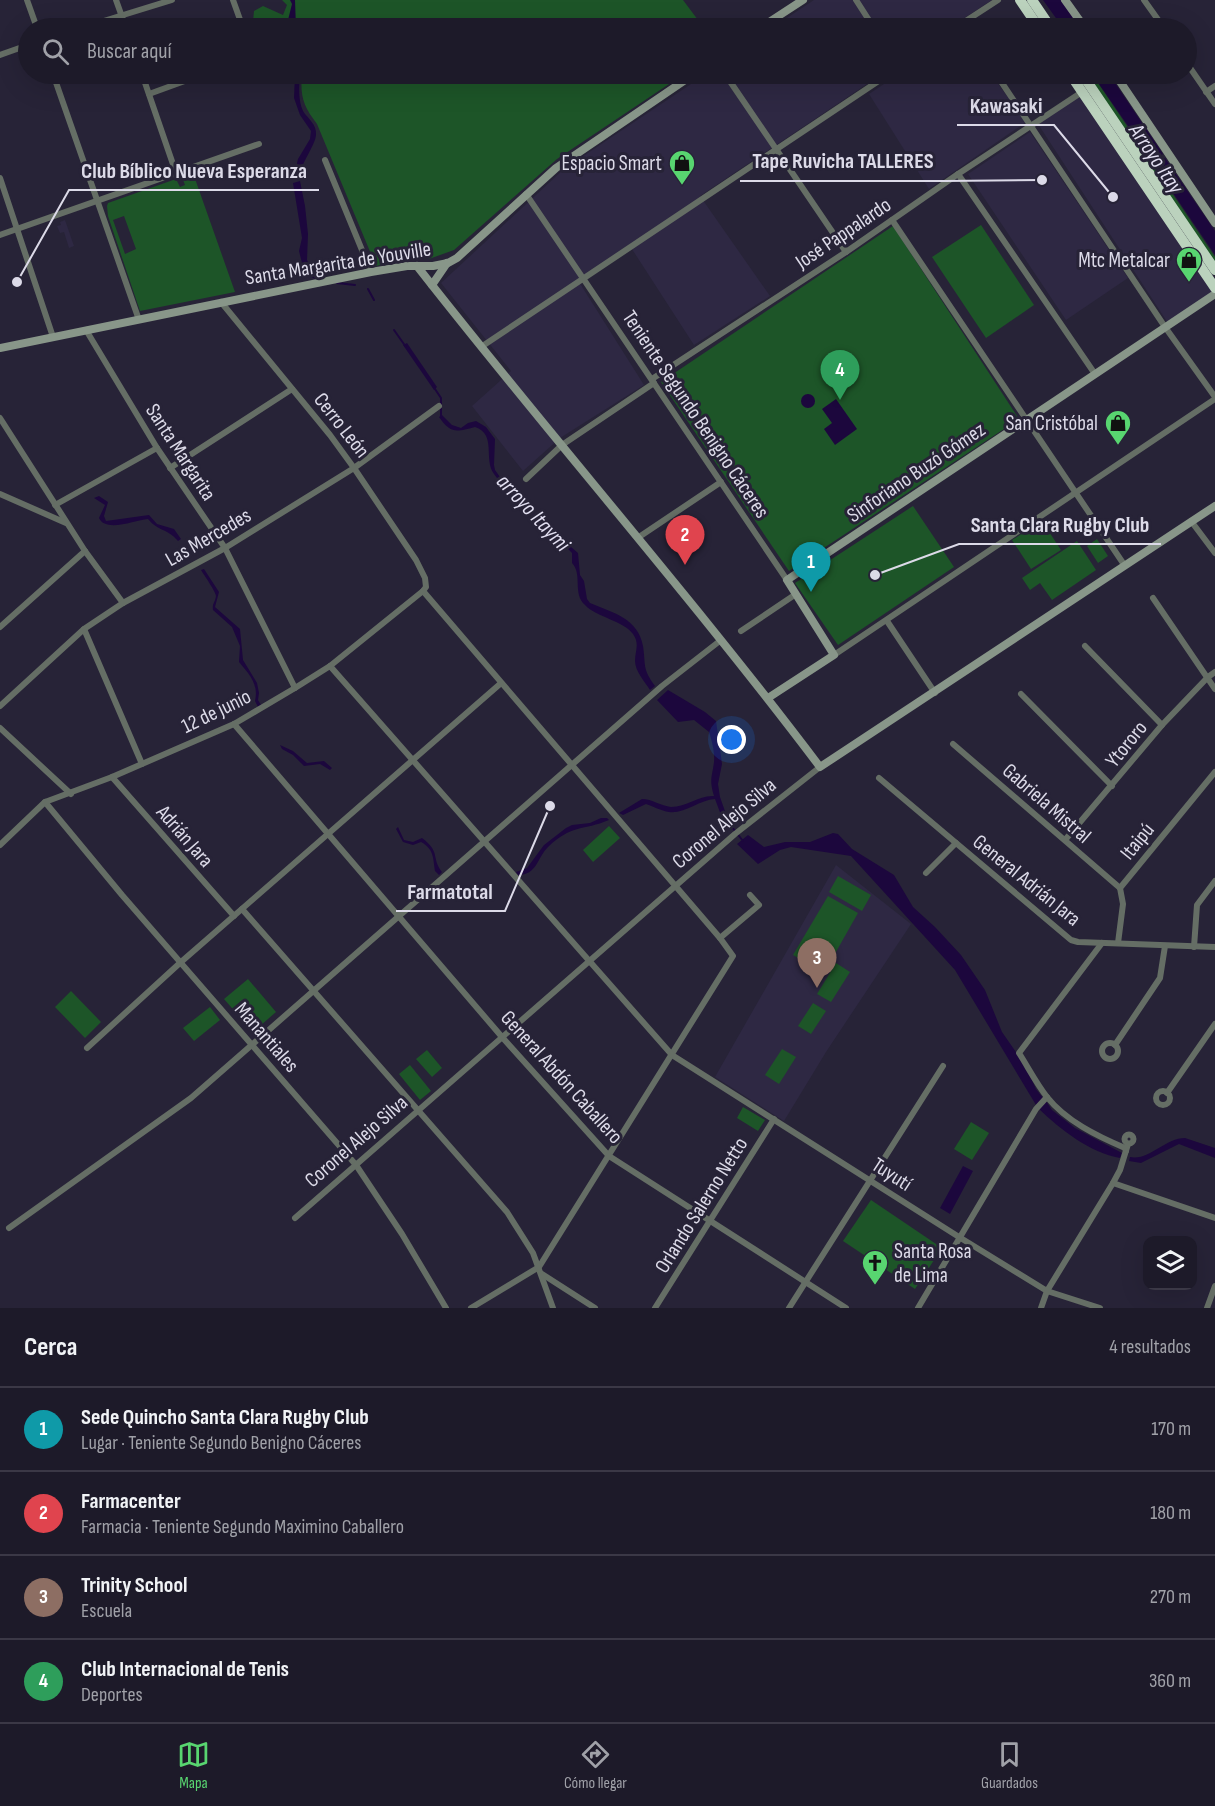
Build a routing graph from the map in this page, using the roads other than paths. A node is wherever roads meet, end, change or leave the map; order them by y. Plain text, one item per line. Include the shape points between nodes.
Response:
1 (27, 0) edge
2 (116, 0) edge
3 (172, 0) edge
4 (233, 0) edge
5 (803, 0) edge
6 (856, 0) edge
7 (998, 0) edge
8 (1020, 0) edge
9 (1032, 0) edge
10 (1065, 0) edge
11 (1144, 0) edge
12 (122, 17) junction
13 (33, 18) edge
14 (118, 18) edge
15 (239, 18) edge
16 (775, 18) edge
17 (868, 18) edge
18 (974, 18) edge
19 (1032, 18) edge
20 (1044, 18) edge
21 (1077, 18) edge
22 (1157, 18) edge
23 (18, 49) edge
24 (0, 55) edge
25 (1197, 78) edge
26 (56, 84) edge
27 (146, 84) edge
28 (176, 84) edge
29 (679, 84) edge
30 (732, 84) edge
31 (874, 84) edge
32 (1003, 84) edge
33 (1077, 84) edge
34 (1089, 84) edge
35 (1122, 84) edge
36 (1215, 86) edge
37 (1082, 92) junction
38 (1206, 92) junction
39 (149, 94) junction
40 (1215, 104) edge
41 (1032, 126) junction
42 (259, 144) dead end
43 (778, 149) junction
44 (325, 160) dead end
45 (176, 173) junction
46 (958, 174) junction
47 (0, 178) edge
48 (526, 195) junction
49 (97, 201) junction
50 (892, 220) junction
51 (1215, 223) edge
52 (18, 229) junction
53 (0, 235) edge
54 (846, 252) junction
55 (448, 263) junction
56 (417, 266) junction
57 (1215, 270) edge
58 (371, 272) junction
59 (583, 279) junction
60 (432, 285) junction
61 (1215, 288) edge
62 (1215, 294) edge
63 (221, 301) junction
64 (139, 320) junction
65 (1165, 327) junction
66 (86, 330) junction
67 (53, 337) junction
68 (481, 347) junction
69 (0, 348) edge
70 (1095, 374) junction
71 (653, 381) junction
72 (292, 389) junction
73 (1215, 398) edge
74 (440, 406) dead end
75 (0, 418) edge
76 (1027, 420) junction
77 (562, 445) junction
78 (156, 448) junction
79 (170, 468) junction
80 (354, 468) junction
81 (526, 479) dead end
82 (721, 482) junction
83 (0, 494) edge
84 (1076, 494) junction
85 (55, 505) junction
86 (1215, 506) edge
87 (1191, 521) junction
88 (66, 523) junction
89 (639, 537) junction
90 (225, 548) junction
91 (85, 551) junction
92 (1215, 554) edge
93 (1125, 566) junction
94 (787, 579) junction
95 (423, 591) junction
96 (796, 594) junction
97 (1153, 598) dead end
98 (123, 603) junction
99 (887, 621) junction
100 (0, 627) edge
101 (84, 629) junction
102 (741, 631) dead end
103 (721, 640) junction
104 (1085, 646) dead end
105 (834, 655) junction
106 (330, 666) junction
107 (1215, 672) edge
108 (1208, 677) junction
109 (500, 684) junction
110 (295, 688) junction
111 (1215, 689) edge
112 (935, 693) junction
113 (1021, 694) dead end
114 (768, 698) junction
115 (0, 706) edge
116 (234, 724) junction
117 (1162, 726) junction
118 (0, 728) edge
119 (953, 744) dead end
120 (412, 760) junction
121 (142, 764) junction
122 (572, 766) junction
123 (820, 768) junction
124 (1215, 772) edge
125 (112, 777) junction
126 (879, 778) dead end
127 (1112, 786) junction
128 (70, 794) junction
129 (45, 802) junction
130 (327, 834) junction
131 (1065, 840) junction
132 (485, 842) junction
133 (956, 843) junction
134 (0, 845) edge
135 (926, 873) dead end
136 (1215, 881) edge
137 (675, 886) junction
138 (1120, 888) junction
139 (750, 895) dead end
140 (242, 909) junction
141 (234, 916) junction
142 (399, 917) junction
143 (720, 939) junction
144 (1102, 942) junction
145 (1118, 943) junction
146 (1166, 946) junction
147 (1194, 946) junction
148 (1215, 947) edge
149 (590, 961) junction
150 (181, 962) junction
151 (314, 991) junction
152 (1215, 1024) edge
153 (502, 1037) junction
154 (252, 1044) junction
155 (1115, 1045) dead end
156 (87, 1048) dead end
157 (672, 1054) junction
158 (943, 1066) dead end
159 (1167, 1093) dead end
160 (1046, 1097) junction
161 (418, 1111) junction
162 (774, 1119) junction
163 (609, 1156) junction
164 (356, 1165) junction
165 (869, 1179) junction
166 (1113, 1183) junction
167 (295, 1218) dead end
168 (1215, 1218) edge
169 (710, 1222) junction
170 (9, 1228) dead end
171 (959, 1238) junction
172 (540, 1270) junction
173 (805, 1282) junction
174 (1215, 1286) edge
175 (1047, 1291) junction
176 (446, 1308) edge
177 (471, 1308) edge
178 (553, 1308) edge
179 (595, 1308) edge
180 (655, 1308) edge
181 (789, 1308) edge
182 (846, 1308) edge
183 (918, 1308) edge
184 (1041, 1308) edge
185 (1100, 1308) edge
186 (1208, 1308) edge

1 - 13 street
2 - 12 street
3 - 12 street
4 - 15 street
5 - 16 main road
6 - 17 street
7 - 18 street
8 - 19 highway
9 - 20 highway
10 - 21 main road
11 - 22 street
12 - 14 street
23 - 24 street
25 - 38 street
26 - 49 street
27 - 39 street
28 - 39 street
29 - 48 main road, Santa Margarita de Youville via 556,168
30 - 43 street
31 - 43 street
32 - 41 street
33 - 37 highway
34 - 57 highway
35 - 51 main road
36 - 38 street
37 - 41 street, José Pappalardo
37 - 61 highway
38 - 40 street
39 - 45 street
41 - 46 street, José Pappalardo
41 - 65 street
42 - 45 street
43 - 54 street
43 - 59 street
44 - 58 street
45 - 49 street
46 - 50 street, José Pappalardo
46 - 70 street
47 - 52 street
48 - 55 main road, Santa Margarita de Youville
48 - 59 street, Teniente Segundo Benigno Cáceres
49 - 52 street
49 - 64 street
50 - 54 street, José Pappalardo
50 - 76 street
52 - 53 street
52 - 67 street
54 - 71 street, José Pappalardo
55 - 56 main road, Santa Margarita de Youville
55 - 60 main road
56 - 58 main road, Santa Margarita de Youville
56 - 60 main road
58 - 63 main road, Santa Margarita de Youville
59 - 68 street
59 - 71 street, Teniente Segundo Benigno Cáceres
60 - 68 main road
62 - 65 main road, Sinforiano Buzó Gómez
63 - 64 main road, Santa Margarita de Youville
63 - 72 street, Cerro León
64 - 66 main road, Santa Margarita de Youville
65 - 70 main road, Sinforiano Buzó Gómez
65 - 73 street
66 - 67 main road, Santa Margarita de Youville
66 - 78 street, Santa Margarita
67 - 69 main road, Santa Margarita de Youville
68 - 77 main road
70 - 76 main road, Sinforiano Buzó Gómez
71 - 77 street, José Pappalardo
71 - 82 street, Teniente Segundo Benigno Cáceres
72 - 79 street
72 - 80 street, Cerro León
73 - 84 street
74 - 80 street, Las Mercedes
75 - 85 street
76 - 84 street
76 - 94 main road, Sinforiano Buzó Gómez
77 - 81 street, José Pappalardo
77 - 89 main road
78 - 79 street, Santa Margarita
78 - 85 street
79 - 90 street, Santa Margarita
80 - 90 street, Las Mercedes
80 - 95 street, Cerro León via 416,560 425,578
82 - 89 street
82 - 94 street, Teniente Segundo Benigno Cáceres
83 - 88 street
84 - 93 street
84 - 99 street
85 - 88 street
86 - 87 main road, Coronel Alejo Silva
87 - 92 street
87 - 93 main road, Coronel Alejo Silva
88 - 91 street
89 - 103 main road
90 - 98 street, Las Mercedes
90 - 110 street, Santa Margarita
91 - 98 street
91 - 100 street
93 - 112 main road, Coronel Alejo Silva
94 - 96 main road, Teniente Segundo Benigno Cáceres
95 - 106 street, 12 de junio
95 - 109 street
96 - 102 street
96 - 105 main road, Teniente Segundo Benigno Cáceres
97 - 108 street
98 - 101 street, Las Mercedes
99 - 105 street
99 - 112 street
101 - 115 street, Las Mercedes
101 - 121 street
103 - 114 main road
103 - 122 street
104 - 117 street
105 - 114 main road
106 - 110 street, 12 de junio
106 - 120 street, Tuyutí
107 - 108 street, Ytororo
108 - 111 street
108 - 117 street, Ytororo
109 - 120 street
109 - 122 street
110 - 116 street, 12 de junio
112 - 123 main road, Coronel Alejo Silva
113 - 127 street
114 - 123 main road
116 - 121 street, 12 de junio
116 - 130 street, General Abdón Caballero
117 - 127 street, Ytororo
118 - 128 street
119 - 131 street, Gabriela Mistral
120 - 130 street
120 - 132 street, Tuyutí
121 - 125 street, 12 de junio
122 - 132 street
122 - 137 street
123 - 137 street, Coronel Alejo Silva
124 - 138 street, Itaipú
125 - 128 street, 12 de junio
125 - 141 street, Adrián Jara
126 - 133 street, General Adrián Jara
127 - 131 street, Ytororo
128 - 129 street, 12 de junio
129 - 134 street, 12 de junio
129 - 150 street, Manantiales
130 - 140 street
130 - 142 street, General Abdón Caballero
131 - 138 street, Gabriela Mistral
132 - 142 street
132 - 149 street, Tuyutí
133 - 135 street
133 - 144 street, General Adrián Jara via 1063,935 1078,942
136 - 147 street via 1197,905
137 - 143 street
137 - 149 street, Coronel Alejo Silva
138 - 145 street, Itaipú via 1123,904
139 - 143 street via 759,905
140 - 141 street
140 - 151 street
141 - 150 street
142 - 151 street
142 - 153 street, General Abdón Caballero
143 - 157 street via 733,956
144 - 145 street, General Adrián Jara
144 - 160 street via 1019,1053
145 - 146 street, General Adrián Jara
146 - 147 street, General Adrián Jara
146 - 155 street via 1161,978
147 - 148 street, General Adrián Jara
149 - 153 street, Coronel Alejo Silva
149 - 157 street, Tuyutí
150 - 154 street, Manantiales
150 - 156 street
151 - 154 street
151 - 161 street
152 - 159 street
153 - 161 street, Coronel Alejo Silva
153 - 163 street, General Abdón Caballero
154 - 164 street, Manantiales
154 - 170 street via 190,1098
157 - 162 street, Tuyutí
157 - 163 street
158 - 165 street
160 - 166 street via 1089,1131 1127,1147
160 - 171 street
161 - 164 street, Coronel Alejo Silva
161 - 172 street via 507,1212
162 - 165 street, Tuyutí
162 - 169 street, Orlando Salerno Netto
163 - 169 street, General Abdón Caballero
163 - 172 street
164 - 167 street, Coronel Alejo Silva
164 - 176 street, Manantiales
165 - 171 street, Tuyutí
165 - 173 street
166 - 168 street
166 - 175 street
169 - 173 street, General Abdón Caballero
169 - 180 street, Orlando Salerno Netto
171 - 175 street, Tuyutí
171 - 183 street
172 - 177 street
172 - 178 street
172 - 179 street
173 - 181 street
173 - 182 street, General Abdón Caballero
174 - 186 street
175 - 184 street
175 - 185 street, Tuyutí

